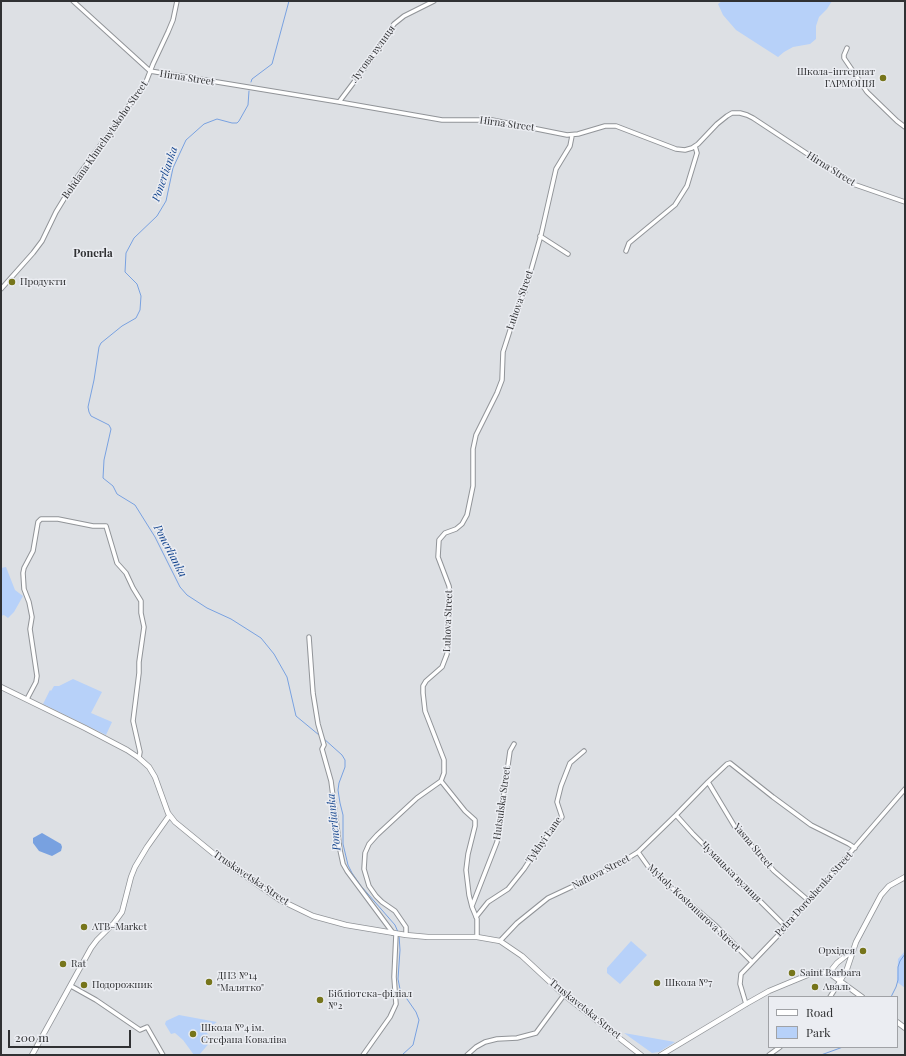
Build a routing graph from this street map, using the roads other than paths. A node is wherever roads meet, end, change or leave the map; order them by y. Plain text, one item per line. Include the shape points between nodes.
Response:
1 (73, 1) edge
2 (177, 1) edge
3 (434, 1) edge
4 (847, 48) dead end
5 (150, 71) junction
6 (339, 102) junction
7 (905, 127) edge
8 (572, 136) junction
9 (695, 146) junction
10 (905, 202) edge
11 (540, 236) junction
12 (626, 251) dead end
13 (568, 254) dead end
14 (1, 289) edge
15 (309, 637) dead end
16 (1, 687) edge
17 (27, 699) junction
18 (514, 744) dead end
19 (584, 751) dead end
20 (139, 758) junction
21 (441, 781) junction
22 (708, 782) junction
23 (905, 789) edge
24 (169, 816) junction
25 (676, 816) junction
26 (855, 848) junction
27 (638, 852) junction
28 (905, 877) edge
29 (809, 901) junction
30 (472, 907) junction
31 (476, 917) junction
32 (786, 927) junction
33 (399, 934) junction
34 (477, 937) junction
35 (500, 941) junction
36 (853, 950) junction
37 (752, 962) junction
38 (829, 972) junction
39 (840, 981) junction
40 (71, 986) junction
41 (564, 995) junction
42 (831, 996) edge
43 (861, 996) edge
44 (746, 1004) junction
45 (779, 1048) edge
46 (32, 1055) edge
47 (163, 1055) edge
48 (363, 1055) edge
49 (467, 1055) edge
50 (642, 1055) edge
51 (661, 1055) edge
52 (769, 1055) edge

1 - 5 street, Hirna Street
2 - 5 street, Bohdana Khmelnytskoho Street via 173,20
3 - 6 street, Лугова вулиця via 394,24
4 - 7 street via 844,58 855,76 873,99
5 - 6 street, Hirna Street
5 - 14 street, Bohdana Khmelnytskoho Street via 146,82 78,176 42,241
6 - 8 street, Hirna Street via 442,120 503,122
8 - 9 street, Hirna Street via 605,126 616,126 676,149 685,150
8 - 11 street, Luhova Street via 570,146 556,169
9 - 10 street, Hirna Street via 727,116 740,113 747,115 853,184
9 - 12 street via 697,153 687,186 675,205 629,243
11 - 13 street
11 - 21 street, Luhova Street via 525,291 503,352 502,380 498,393 474,441 473,486 468,515 462,524 445,533 439,540 438,557 450,593 447,654 442,667 426,681 423,693 425,711 444,760 445,768
15 - 33 street via 318,724 331,781 343,864
16 - 17 main road, Truskavetska Street
17 - 20 main road, Truskavetska Street
17 - 20 street via 37,676 30,629 32,617 24,589 23,573 33,551 38,522 41,519 58,519 106,526 117,563 126,573 141,602 144,627 133,721
18 - 30 street, Hutsulska Street via 510,752 497,842
19 - 31 street, Tykhyi Lane via 570,763 559,792 557,802 562,816 508,889 488,902
20 - 24 main road, Truskavetska Street via 155,777
21 - 30 street via 475,820 466,870
21 - 33 street via 417,798 377,835 365,853 364,869 369,886 382,902 395,911 406,928
22 - 25 street, Naftova Street
22 - 26 street, Naftova Street via 730,763 812,825
22 - 29 street, Yasna Street via 735,828 774,871
23 - 26 street, Petra Doroshenka Street
24 - 33 main road, Truskavetska Street via 208,849 289,905 333,922
24 - 40 main road via 135,867 122,912 91,948
25 - 27 street, Naftova Street
25 - 32 street, Чумацька вулиця
26 - 29 street, Petra Doroshenka Street
27 - 35 street, Naftova Street via 612,868 548,898 517,923
27 - 37 street, Mykoly Kostomarova Street via 650,869 715,925
28 - 36 main road via 886,889
29 - 32 street, Petra Doroshenka Street
30 - 31 street
31 - 34 street
32 - 37 street, Petra Doroshenka Street
33 - 34 main road, Truskavetska Street
33 - 48 street via 394,977 396,1004 390,1017
34 - 35 main road, Truskavetska Street
35 - 41 main road, Truskavetska Street via 522,956
36 - 38 main road
36 - 39 main road
37 - 44 street, Petra Doroshenka Street via 741,974 740,979 740,989
38 - 39 main road
38 - 44 main road via 810,974 769,991
39 - 42 street
39 - 43 main road
40 - 46 main road
40 - 47 street via 140,1030 147,1027
41 - 49 street via 536,1033 485,1042
41 - 50 main road, Truskavetska Street
44 - 51 main road
45 - 52 street

